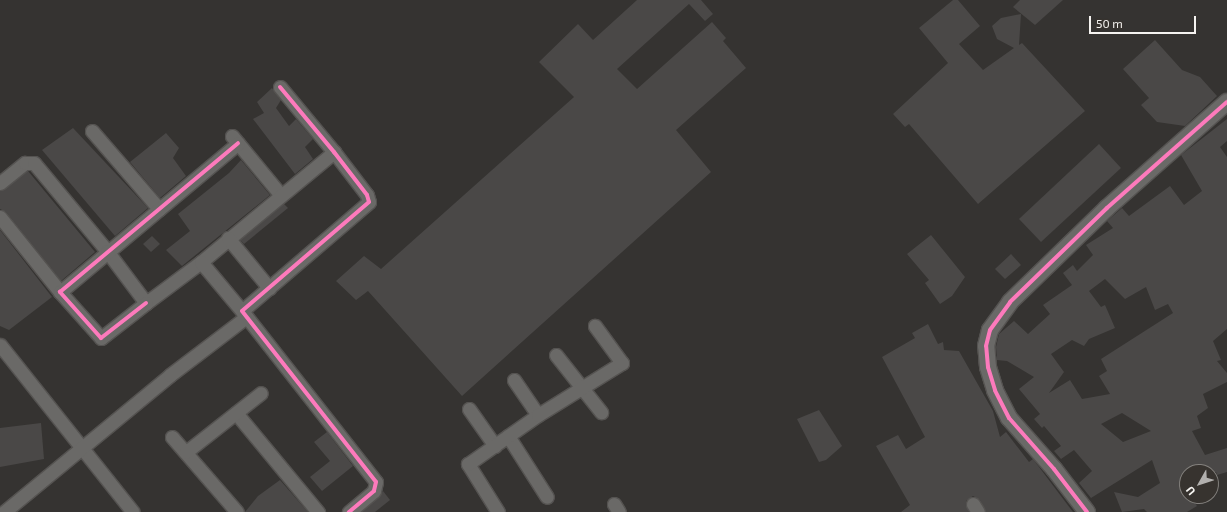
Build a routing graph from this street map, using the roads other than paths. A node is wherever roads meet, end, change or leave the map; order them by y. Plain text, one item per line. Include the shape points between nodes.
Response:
1 (280, 87) dead end
2 (1227, 102) edge
3 (92, 131) dead end
4 (334, 152) junction
5 (0, 183) edge
6 (280, 194) junction
7 (159, 209) junction
8 (0, 217) edge
9 (228, 238) junction
10 (107, 251) junction
11 (201, 262) junction
12 (270, 288) junction
13 (60, 292) junction
14 (146, 303) junction
15 (244, 314) junction
16 (596, 326) dead end
17 (0, 344) edge
18 (556, 355) dead end
19 (514, 380) dead end
20 (582, 389) junction
21 (261, 393) dead end
22 (469, 409) dead end
23 (601, 412) dead end
24 (236, 413) junction
25 (538, 415) junction
26 (508, 436) junction
27 (172, 437) dead end
28 (495, 446) junction
29 (82, 448) junction
30 (186, 452) junction
31 (547, 497) dead end
32 (4, 512) edge
33 (133, 512) edge
34 (237, 512) edge
35 (318, 512) edge
36 (349, 512) edge
37 (498, 512) edge
38 (1087, 512) edge

1 - 4 street
2 - 38 street via 1107,208 1010,302 990,330 986,346 988,367 995,390 1009,418 1054,469
3 - 7 street
4 - 6 street
4 - 12 street via 367,195 369,202
5 - 10 street via 25,163 34,164
6 - 7 street via 235,140
6 - 9 street
7 - 10 street
8 - 13 street
9 - 11 street
9 - 12 street
10 - 13 street
10 - 14 street
11 - 14 street
11 - 15 street
12 - 15 street
13 - 14 street via 101,338
15 - 29 street
15 - 36 street via 376,482 374,490
16 - 20 street via 622,363
17 - 29 street
18 - 20 street
19 - 25 street
20 - 23 street
20 - 25 street
21 - 24 street
22 - 28 street
24 - 30 street
24 - 35 street
25 - 26 street
26 - 28 street
26 - 31 street
27 - 30 street
28 - 37 street via 468,464
29 - 32 street
29 - 33 street
30 - 34 street

